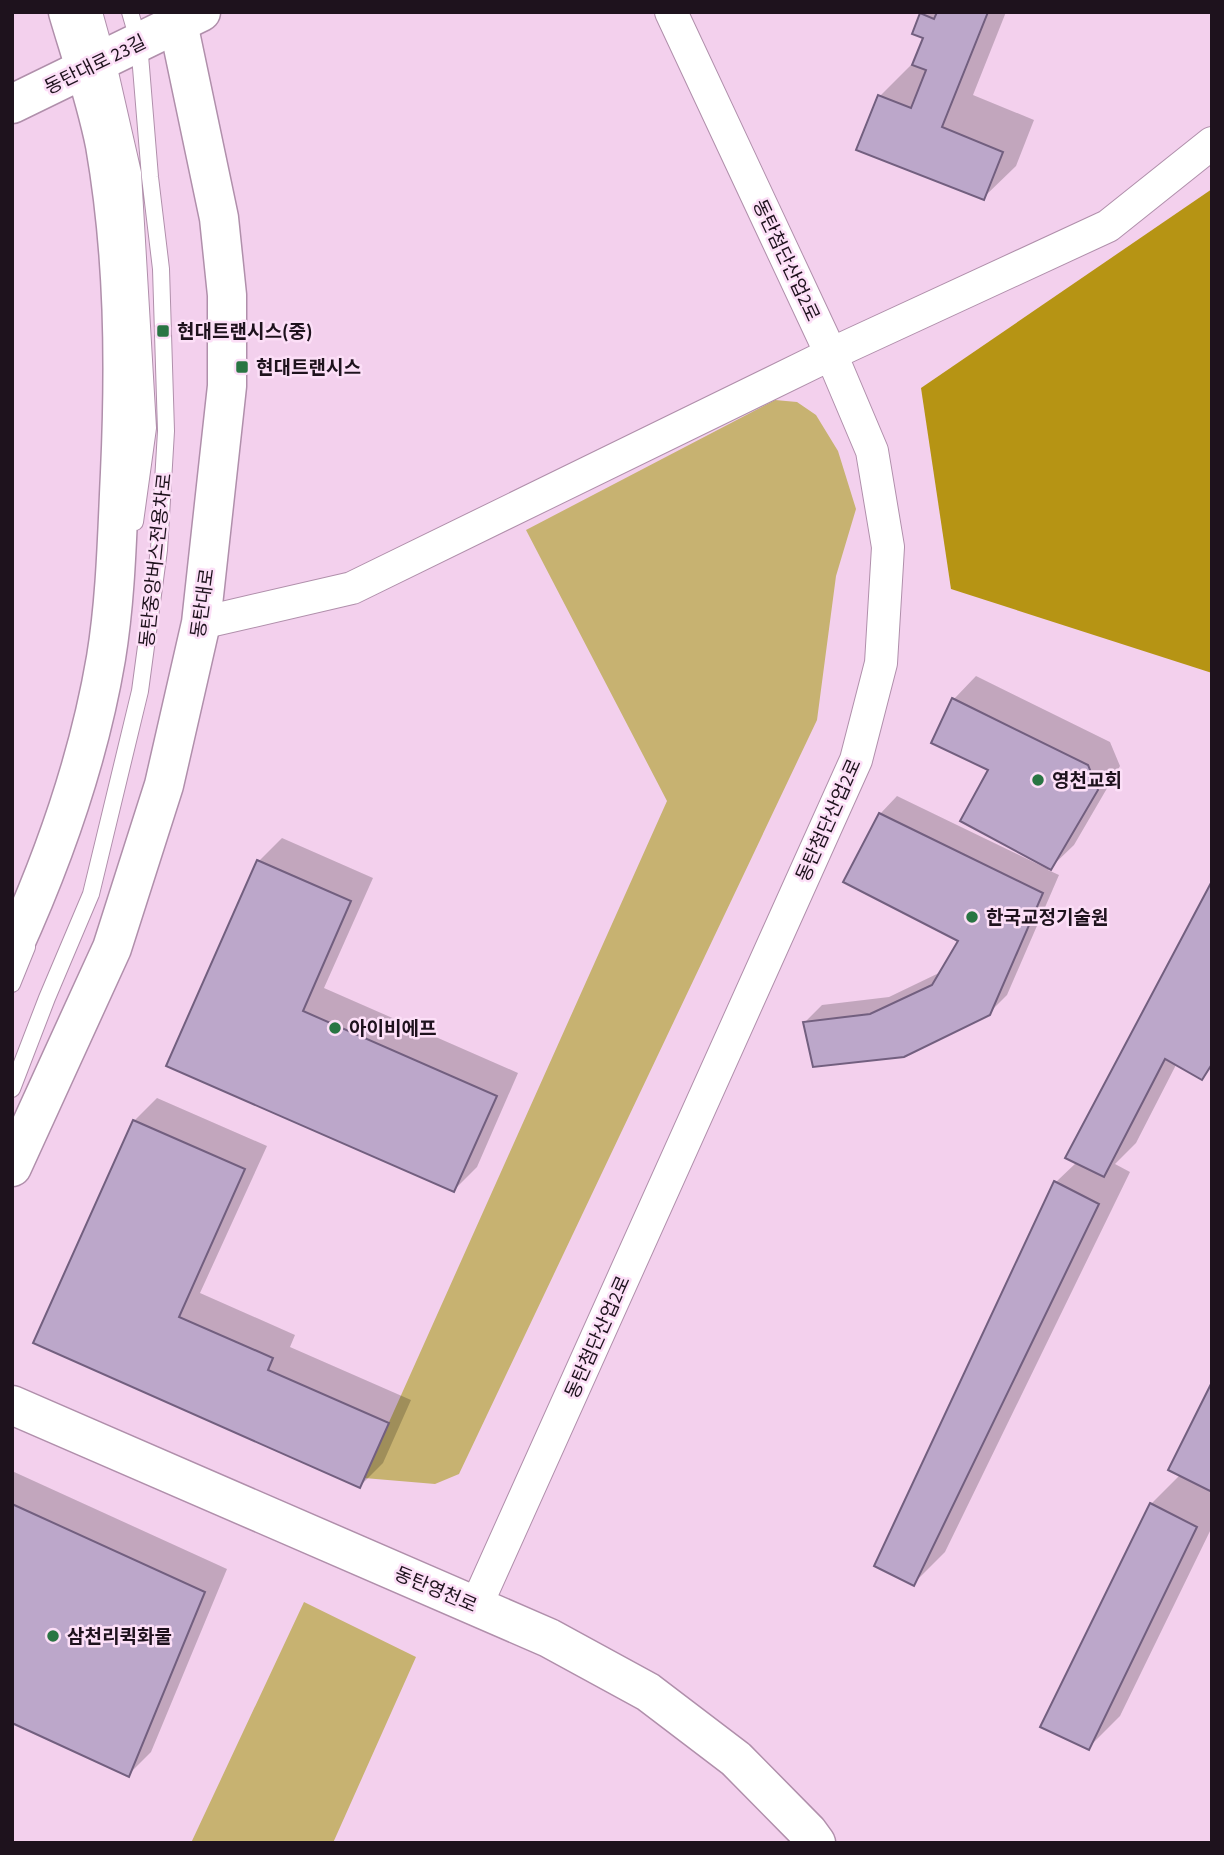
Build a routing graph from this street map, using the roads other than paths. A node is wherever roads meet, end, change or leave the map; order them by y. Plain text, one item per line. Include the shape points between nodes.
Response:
1 (68, 12) edge
2 (94, 12) edge
3 (671, 12) edge
4 (184, 16) edge
5 (115, 46) edge
6 (12, 104) edge
7 (1212, 143) edge
8 (831, 354) junction
9 (201, 623) junction
10 (105, 739) dead end
11 (98, 765) dead end
12 (12, 950) edge
13 (12, 984) edge
14 (12, 1089) edge
15 (12, 1167) edge
16 (12, 1405) edge
17 (477, 1606) junction
18 (816, 1843) edge

1 - 5 main road
2 - 5 lane
3 - 8 street, 동탄첨단산업2로
4 - 5 main road, 동탄대로 23길
4 - 9 main road, 동탄대로 via 228,295 227,387
5 - 6 main road, 동탄대로 23길
5 - 10 lane via 132,173 148,428
5 - 12 main road via 104,143 118,233 124,332 117,543 106,657 85,752 40,889
5 - 14 lane, 동탄중앙버스전용차로 via 150,177 162,269 166,431 159,550 140,691 91,894
7 - 8 street via 1108,226
8 - 9 street via 352,589
8 - 17 street, 동탄첨단산업2로 via 872,452 888,548 881,663 856,760
9 - 15 main road, 동탄대로 via 164,785 112,948
11 - 13 lane
16 - 17 main road, 동탄영천로
17 - 18 main road, 동탄영천로 via 549,1638 648,1692 736,1759

